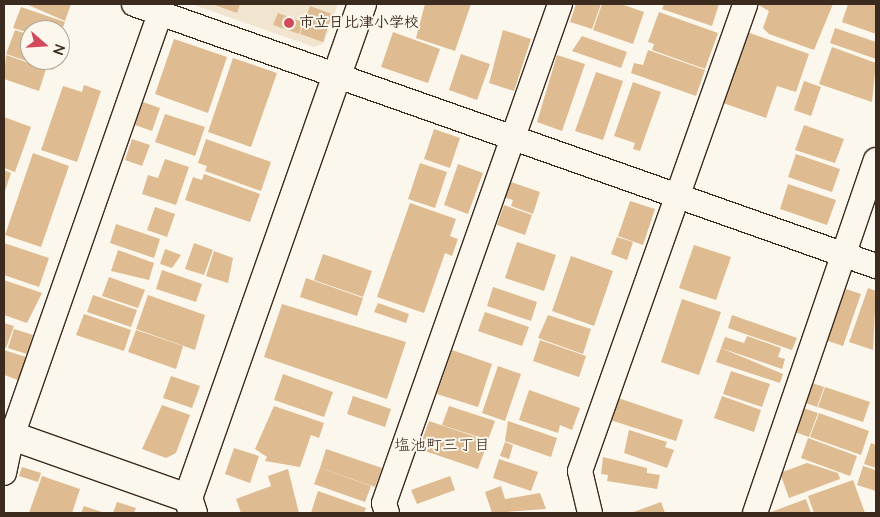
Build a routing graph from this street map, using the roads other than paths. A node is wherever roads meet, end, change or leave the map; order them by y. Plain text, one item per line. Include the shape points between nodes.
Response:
1 (134, 4) edge
2 (362, 4) edge
3 (560, 4) edge
4 (745, 4) edge
5 (160, 13) junction
6 (336, 76) junction
7 (513, 139) junction
8 (876, 160) edge
9 (677, 197) junction
10 (843, 254) junction
11 (876, 266) edge
12 (8, 435) edge
13 (4, 474) edge
14 (191, 506) edge
15 (388, 513) edge
16 (590, 513) edge
17 (755, 513) edge

1 - 5 street
2 - 6 street
3 - 7 street
4 - 9 street
5 - 6 street
5 - 12 street
6 - 7 street
6 - 14 street
7 - 9 street
7 - 15 street via 384,503
8 - 10 street
9 - 10 street
9 - 16 street via 580,472
10 - 11 street
10 - 17 street
12 - 13 street
12 - 14 street

